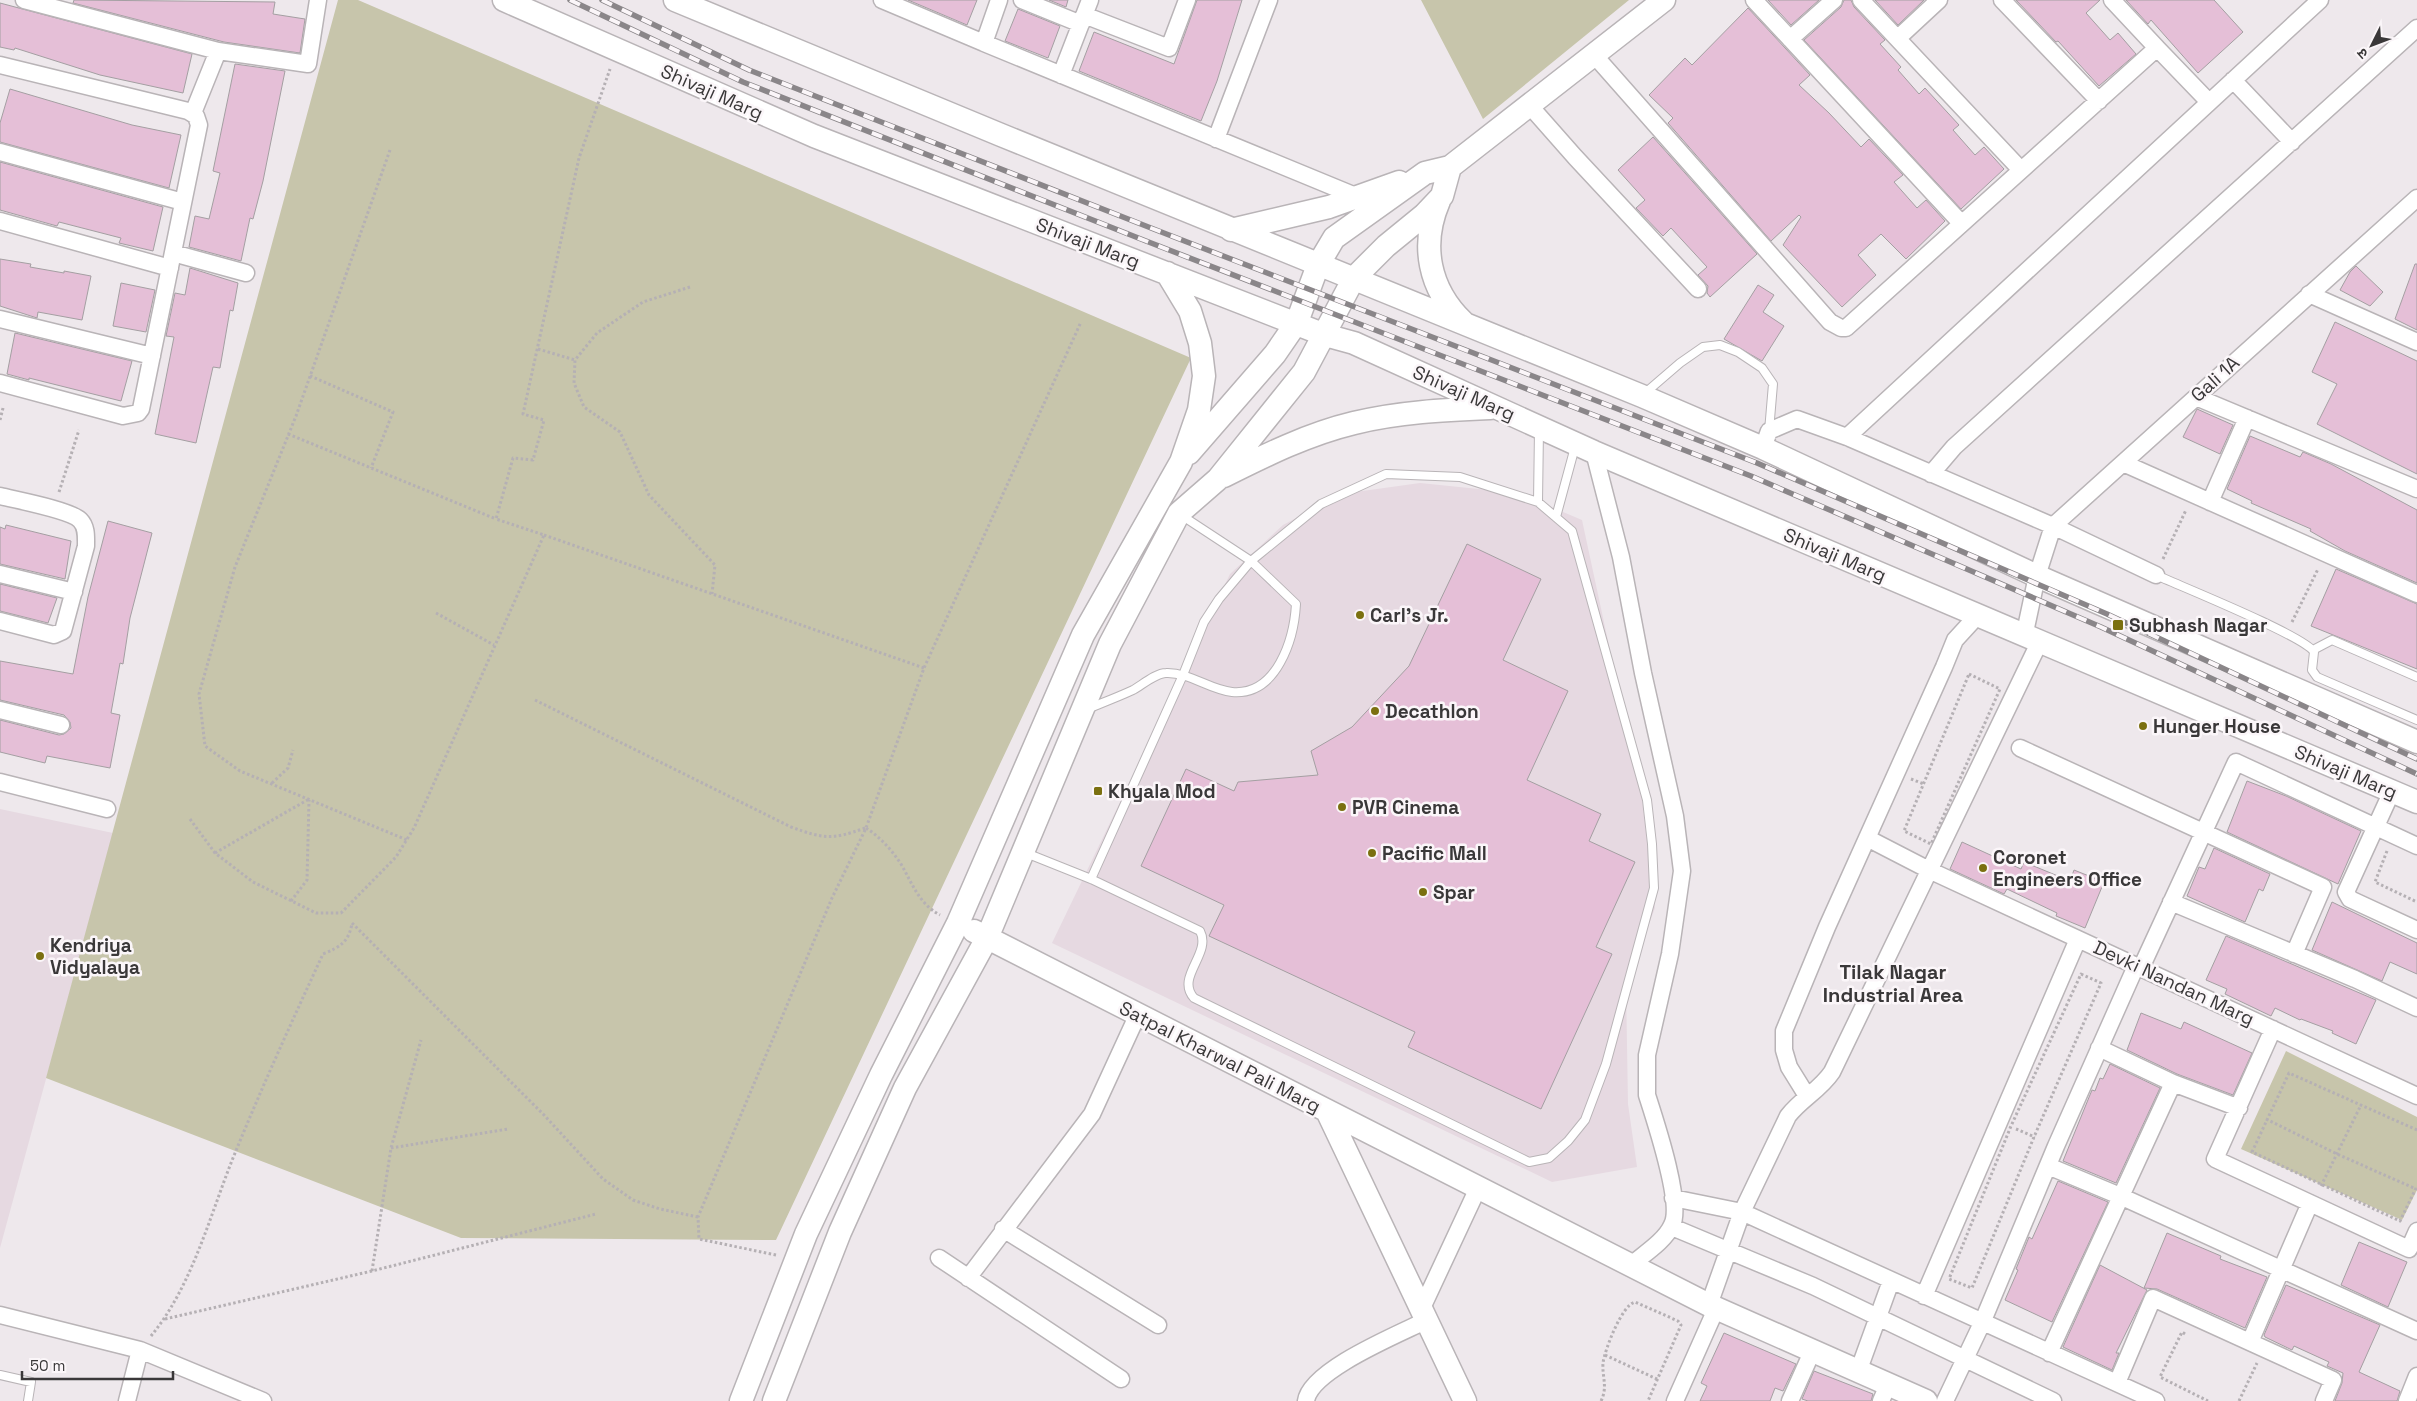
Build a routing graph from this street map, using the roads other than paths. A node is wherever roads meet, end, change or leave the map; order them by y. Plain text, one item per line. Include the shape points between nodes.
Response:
1 (24, 0) edge
2 (320, 0) edge
3 (504, 0) edge
4 (675, 0) edge
5 (882, 0) edge
6 (999, 0) edge
7 (1022, 0) edge
8 (1187, 0) edge
9 (1269, 0) edge
10 (1664, 0) edge
11 (1754, 0) edge
12 (1834, 0) edge
13 (1861, 0) edge
14 (1939, 0) edge
15 (2002, 0) edge
16 (2112, 0) edge
17 (2320, 0) edge
18 (1085, 13) edge
19 (2417, 28) edge
20 (1898, 38) junction
21 (1790, 39) junction
22 (984, 43) junction
23 (2157, 48) junction
24 (218, 51) junction
25 (1595, 56) junction
26 (0, 65) edge
27 (1061, 75) junction
28 (2233, 80) junction
29 (2098, 100) junction
30 (2209, 102) junction
31 (1530, 106) junction
32 (193, 113) junction
33 (1216, 139) junction
34 (2292, 142) junction
35 (0, 152) edge
36 (1450, 167) junction
37 (2021, 170) junction
38 (1425, 173) junction
39 (1442, 196) junction
40 (1358, 197) junction
41 (2417, 198) edge
42 (183, 202) junction
43 (0, 221) edge
44 (1961, 223) junction
45 (1232, 230) junction
46 (171, 261) junction
47 (1318, 265) junction
48 (246, 273) dead end
49 (1167, 273) junction
50 (1354, 278) junction
51 (1698, 289) dead end
52 (2309, 294) junction
53 (0, 319) edge
54 (1297, 322) junction
55 (1467, 326) junction
56 (1325, 335) junction
57 (2417, 342) edge
58 (152, 356) junction
59 (0, 383) edge
60 (1642, 396) junction
61 (2196, 397) junction
62 (1496, 408) junction
63 (2247, 418) junction
64 (1539, 427) junction
65 (1847, 437) junction
66 (1766, 440) junction
67 (1585, 448) junction
68 (1181, 462) junction
69 (2123, 463) junction
70 (1931, 474) junction
71 (1218, 479) junction
72 (2417, 489) edge
73 (0, 496) edge
74 (1538, 502) junction
75 (2210, 502) junction
76 (1179, 513) junction
77 (1556, 517) junction
78 (2053, 526) junction
79 (1251, 561) junction
80 (0, 574) edge
81 (2156, 575) joint
82 (2037, 576) junction
83 (74, 592) junction
84 (2417, 594) edge
85 (1977, 616) junction
86 (0, 621) edge
87 (2032, 640) junction
88 (2313, 650) junction
89 (1183, 675) junction
90 (2417, 677) edge
91 (0, 710) edge
92 (1083, 711) junction
93 (2417, 720) edge
94 (61, 725) dead end
95 (2417, 742) edge
96 (2020, 748) dead end
97 (0, 782) edge
98 (2392, 791) junction
99 (2417, 802) edge
100 (107, 809) dead end
101 (2374, 826) junction
102 (2204, 832) junction
103 (1867, 838) junction
104 (2417, 846) edge
105 (1022, 852) junction
106 (1931, 871) junction
107 (1091, 879) junction
108 (2171, 902) junction
109 (958, 923) junction
110 (2417, 930) edge
111 (987, 938) junction
112 (2078, 939) junction
113 (2294, 954) junction
114 (2138, 967) junction
115 (2417, 1008) edge
116 (1138, 1014) junction
117 (2273, 1029) junction
118 (2099, 1048) junction
119 (2173, 1083) junction
120 (1807, 1096) junction
121 (2417, 1096) edge
122 (2240, 1108) junction
123 (1327, 1110) junction
124 (2048, 1166) junction
125 (1478, 1188) junction
126 (2120, 1196) junction
127 (1673, 1198) junction
128 (2310, 1203) junction
129 (1742, 1212) junction
130 (1672, 1226) junction
131 (1003, 1229) junction
132 (2417, 1231) edge
133 (1728, 1249) junction
134 (939, 1258) dead end
135 (1631, 1265) junction
136 (2281, 1269) junction
137 (968, 1278) junction
138 (1891, 1281) junction
139 (1924, 1296) junction
140 (1713, 1307) junction
141 (1424, 1314) junction
142 (0, 1315) edge
143 (1878, 1317) junction
144 (1982, 1323) junction
145 (1158, 1325) dead end
146 (2417, 1331) edge
147 (2250, 1342) junction
148 (140, 1350) junction
149 (1812, 1352) junction
150 (2049, 1353) junction
151 (1964, 1358) junction
152 (1858, 1372) junction
153 (0, 1374) edge
154 (2417, 1376) edge
155 (1121, 1379) dead end
156 (2117, 1383) junction
157 (1884, 1393) edge
158 (236, 1396) edge
159 (28, 1401) edge
160 (127, 1401) edge
161 (263, 1401) edge
162 (741, 1401) edge
163 (774, 1401) edge
164 (1306, 1401) edge
165 (1465, 1401) edge
166 (1675, 1401) edge
167 (1790, 1401) edge
168 (1926, 1401) edge
169 (1944, 1401) edge
170 (2053, 1401) edge
171 (2156, 1401) edge
172 (2324, 1401) edge
173 (2407, 1401) edge

1 - 24 street
2 - 24 street via 308,64
3 - 49 street, Shivaji Marg via 814,136
4 - 45 street
5 - 22 street
6 - 22 street
7 - 18 street
8 - 18 street via 1169,48
9 - 33 street
10 - 25 street
11 - 21 street
12 - 21 street
13 - 20 street
14 - 20 street
15 - 29 street
16 - 23 street
17 - 28 street
18 - 27 street
19 - 34 street
20 - 37 street
21 - 44 street
22 - 27 street
23 - 29 street
23 - 30 street
24 - 32 street
25 - 31 street
25 - 44 street via 1836,326 1846,328 1853,323
26 - 32 street
27 - 33 street
28 - 30 street
28 - 34 street
29 - 37 street
30 - 65 street
31 - 36 street
31 - 51 street
32 - 42 street via 199,125
33 - 40 street
34 - 70 street via 1954,447
35 - 42 street
36 - 38 street
36 - 39 street
37 - 44 street
38 - 40 street
38 - 47 street via 1334,238
39 - 50 street
39 - 55 street via 1432,218 1428,241 1430,265 1437,288 1450,309
40 - 45 street via 1284,219
41 - 52 street, Gali 1A
42 - 46 street
43 - 46 street
45 - 47 street
46 - 48 street
46 - 58 street
47 - 50 street
47 - 54 street
49 - 54 street, Shivaji Marg
49 - 68 street via 1190,311 1200,343 1204,376 1200,410
50 - 55 street
50 - 56 street
52 - 57 street
52 - 61 street, Gali 1A
53 - 58 street
54 - 56 street, Shivaji Marg
54 - 68 street via 1275,354
55 - 60 street
56 - 62 street, Shivaji Marg via 1354,343
56 - 71 street via 1304,372
58 - 59 street via 141,409 131,416
60 - 66 street
60 - 66 lane via 1703,347 1720,345 1738,352 1762,368 1773,384
61 - 63 street
61 - 69 street, Gali 1A
62 - 64 street, Shivaji Marg
62 - 71 street via 1420,411 1354,423 1291,444
63 - 72 street
63 - 75 street
64 - 67 street, Shivaji Marg
64 - 74 lane
65 - 66 street via 1798,419
65 - 70 street
66 - 82 street
67 - 77 lane
67 - 85 street, Shivaji Marg
67 - 127 street via 1621,557 1679,841 1682,871 1678,901 1646,1072 1647,1095
68 - 109 street via 1083,635
69 - 75 street
69 - 78 street, Gali 1A
70 - 78 street
71 - 76 street
73 - 83 street via 68,513 80,520 87,531 86,546
74 - 77 lane
74 - 79 lane via 1460,477 1386,474 1320,504
75 - 84 street
76 - 79 lane
76 - 92 street via 1110,644
77 - 107 lane via 1572,531 1647,800 1654,888 1606,1064 1593,1100 1585,1120 1549,1158 1529,1162 1194,998 1187,985 1203,946 1200,931
78 - 81 street
78 - 82 street
79 - 89 lane via 1204,622
79 - 89 lane via 1296,604 1290,641 1273,675 1262,685 1232,692
80 - 83 street
81 - 88 lane via 2287,634
82 - 87 street
82 - 95 street
83 - 86 street via 65,627 58,635
85 - 87 street, Shivaji Marg
85 - 103 street via 1955,640
87 - 98 street, Shivaji Marg
87 - 106 street
88 - 90 lane via 2332,640
88 - 93 lane via 2312,670 2317,677
89 - 92 lane via 1165,672
89 - 107 lane
91 - 94 street
92 - 105 street
96 - 102 street
97 - 100 street
98 - 99 street, Shivaji Marg
98 - 101 street
101 - 102 street via 2236,762
101 - 104 street
101 - 110 street via 2347,894 2350,899
102 - 108 street
102 - 113 street via 2323,887
103 - 106 street, Devki Nandan Marg
103 - 120 street via 1826,927 1784,1031 1784,1050 1789,1067
105 - 107 lane
105 - 111 street
106 - 112 street, Devki Nandan Marg
106 - 120 street via 1832,1072
108 - 113 street
108 - 114 street
109 - 111 street, Satpal Kharwal Pali Marg
109 - 162 street via 806,1234
111 - 116 street, Satpal Kharwal Pali Marg
111 - 163 street via 905,1088 840,1232
112 - 114 street, Devki Nandan Marg
112 - 139 street
113 - 115 street
114 - 117 street, Devki Nandan Marg
114 - 118 street
116 - 123 street, Satpal Kharwal Pali Marg
116 - 131 street via 1092,1114
117 - 121 street, Devki Nandan Marg
117 - 122 street
118 - 119 street
118 - 124 street
119 - 122 street
119 - 126 street
120 - 129 street via 1788,1116
122 - 128 street via 2215,1159
123 - 125 street
123 - 141 street, Satpal Kharwal Pali Marg
124 - 126 street
124 - 144 street
125 - 135 street
125 - 141 street
126 - 136 street
126 - 150 street
127 - 129 street
127 - 130 street via 1675,1217
128 - 132 street via 2409,1249
128 - 136 street
129 - 133 street
129 - 138 street
130 - 133 street
130 - 135 street
131 - 137 street
131 - 145 street
133 - 140 street
133 - 143 street
134 - 137 street
135 - 140 street
136 - 146 street
136 - 147 street
137 - 155 street
138 - 139 street
138 - 143 street
139 - 144 street
140 - 149 street
140 - 166 street
141 - 164 street via 1326,1373 1310,1389
141 - 165 street, Satpal Kharwal Pali Marg
142 - 148 street
143 - 151 street
143 - 152 street
144 - 150 street
144 - 151 street
147 - 156 street via 2153,1298
147 - 172 street via 2333,1380
148 - 158 street
148 - 160 street
149 - 152 street
149 - 167 street
150 - 156 street
151 - 169 street
151 - 170 street
152 - 157 street
153 - 159 lane via 31,1382
154 - 173 street
156 - 171 street
157 - 168 street
158 - 161 street

